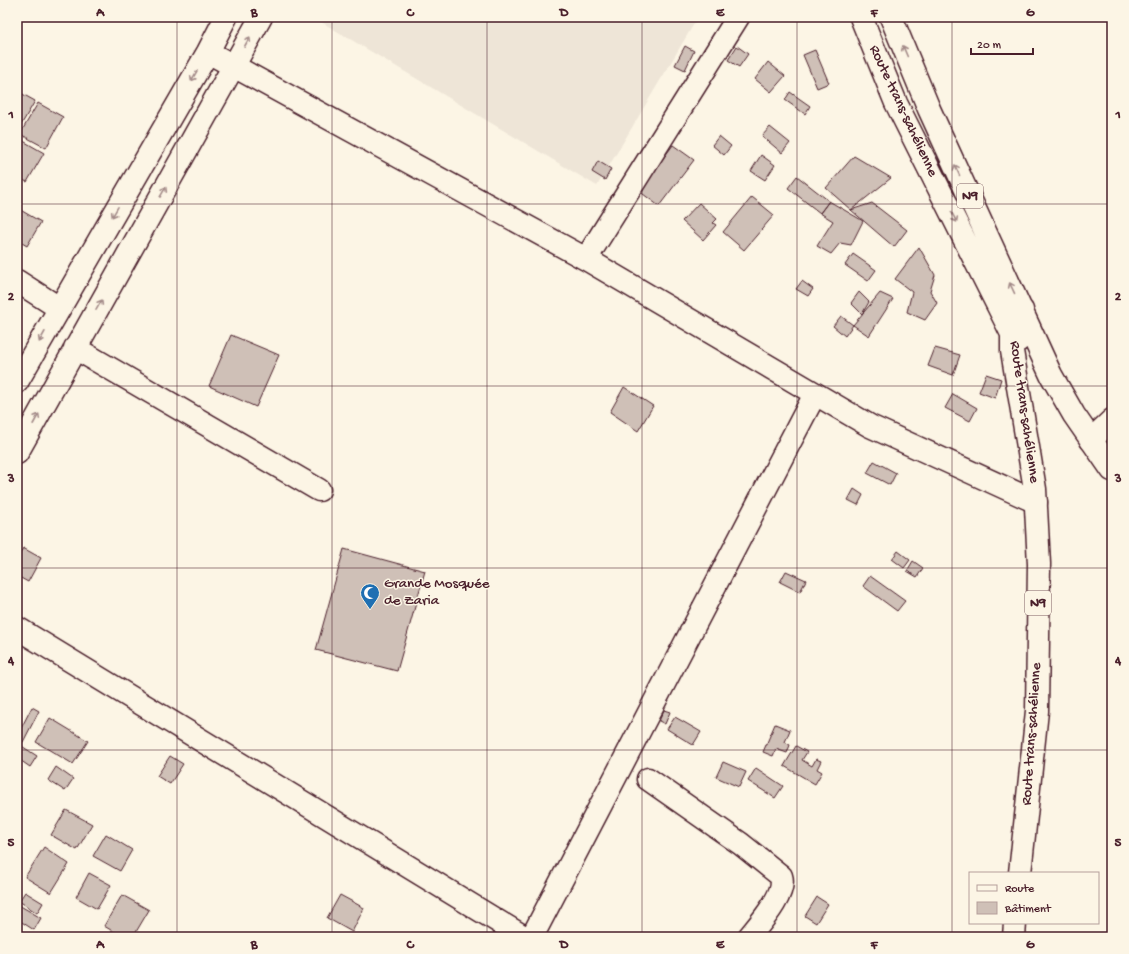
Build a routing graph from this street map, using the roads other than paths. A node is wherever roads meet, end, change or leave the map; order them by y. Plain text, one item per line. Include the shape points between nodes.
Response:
1 (226, 17) edge
2 (261, 17) edge
3 (738, 17) edge
4 (861, 17) edge
5 (891, 17) edge
6 (208, 52) junction
7 (234, 66) junction
8 (586, 259) junction
9 (17, 281) edge
10 (59, 308) junction
11 (1022, 310) junction
12 (1012, 334) junction
13 (75, 348) junction
14 (1051, 374) junction
15 (17, 382) edge
16 (815, 394) junction
17 (1112, 420) edge
18 (1091, 440) junction
19 (17, 453) edge
20 (1112, 470) edge
21 (319, 490) dead end
22 (1036, 502) junction
23 (17, 628) edge
24 (648, 779) dead end
25 (1020, 872) edge
26 (1015, 924) edge
27 (524, 937) edge
28 (532, 937) edge
29 (749, 937) edge
30 (1014, 937) edge

1 - 6 main road
7 -> 2 main road
3 - 8 main road
4 -> 12 main road, Route trans-sahélienne / N9 via 896,103
11 -> 5 main road, Route trans-sahélienne / N9 via 929,109
6 - 7 main road
6 -> 10 main road
7 - 8 main road
13 -> 7 main road
8 - 16 main road
9 - 10 main road
10 -> 15 main road
11 - 12 main road, Route trans-sahélienne / N9
11 - 14 main road, Route trans-sahélienne / N9
12 - 14 main road, Route trans-sahélienne / N9
12 - 22 main road, Route trans-sahélienne / N9 via 1012,351
19 -> 13 main road
13 - 21 main road
14 - 18 main road, Route trans-sahélienne / N9
16 - 22 main road via 870,426
16 - 28 main road
17 - 18 main road
18 - 20 main road, Route trans-sahélienne / N9
22 - 25 main road, Route trans-sahélienne / N9 via 1039,564 1037,711
23 - 27 main road
24 - 29 main road via 741,844 781,876 782,888
26 - 30 main road

